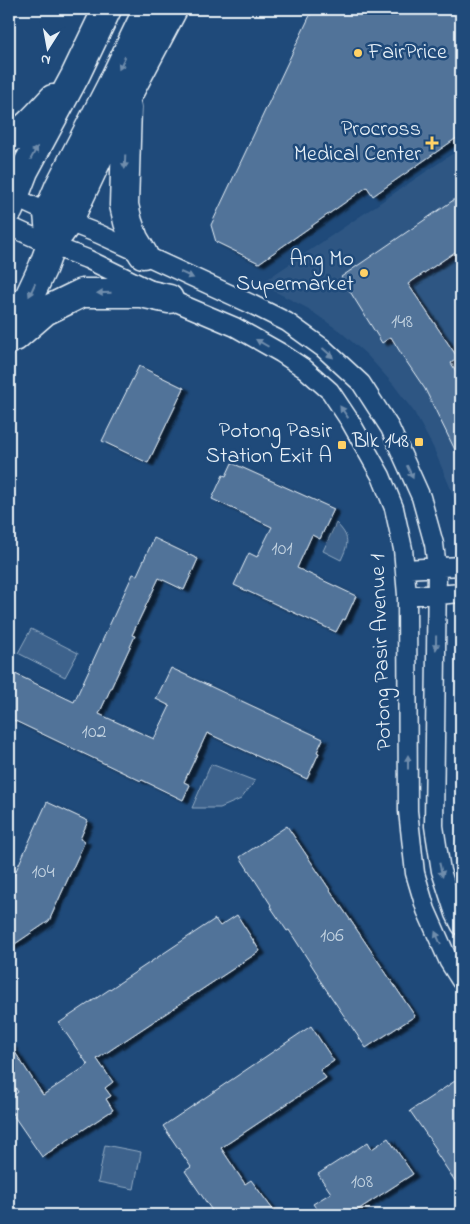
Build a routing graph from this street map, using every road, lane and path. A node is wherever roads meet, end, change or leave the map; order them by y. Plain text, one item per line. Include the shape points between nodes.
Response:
1 (107, 9) edge
2 (148, 9) edge
3 (173, 9) edge
4 (75, 76) junction
5 (127, 96) junction
6 (9, 139) edge
7 (11, 201) edge
8 (58, 218) junction
9 (9, 226) edge
10 (51, 245) junction
11 (142, 254) junction
12 (169, 299) junction
13 (9, 341) edge
14 (461, 566) edge
15 (437, 567) junction
16 (405, 569) junction
17 (461, 593) edge
18 (437, 594) junction
19 (406, 595) junction
20 (461, 926) edge
21 (461, 981) edge

1 - 4 main road
2 -> 8 main road via 59,187
3 - 5 main road
4 - 6 main road via 35,119
7 -> 4 main road
5 - 8 main road
5 -> 11 main road via 124,205
7 - 8 street
8 - 10 main road
8 - 11 street
9 - 10 street, Potong Pasir Avenue 1
10 - 12 street, Potong Pasir Avenue 1 via 88,259
10 -> 13 main road
11 -> 15 street via 287,322 323,348 361,383 390,428 421,497
12 -> 13 main road via 141,293 82,293 45,311
16 -> 12 street, Potong Pasir Avenue 1 via 394,508 381,476 330,392 305,369 235,327
14 - 15 street
15 - 16 street
15 - 18 street
16 - 19 street, Potong Pasir Avenue 1
17 - 18 street
18 - 19 street
18 -> 20 street via 434,826 441,870
21 -> 19 street, Potong Pasir Avenue 1 via 426,910 416,873 408,811

